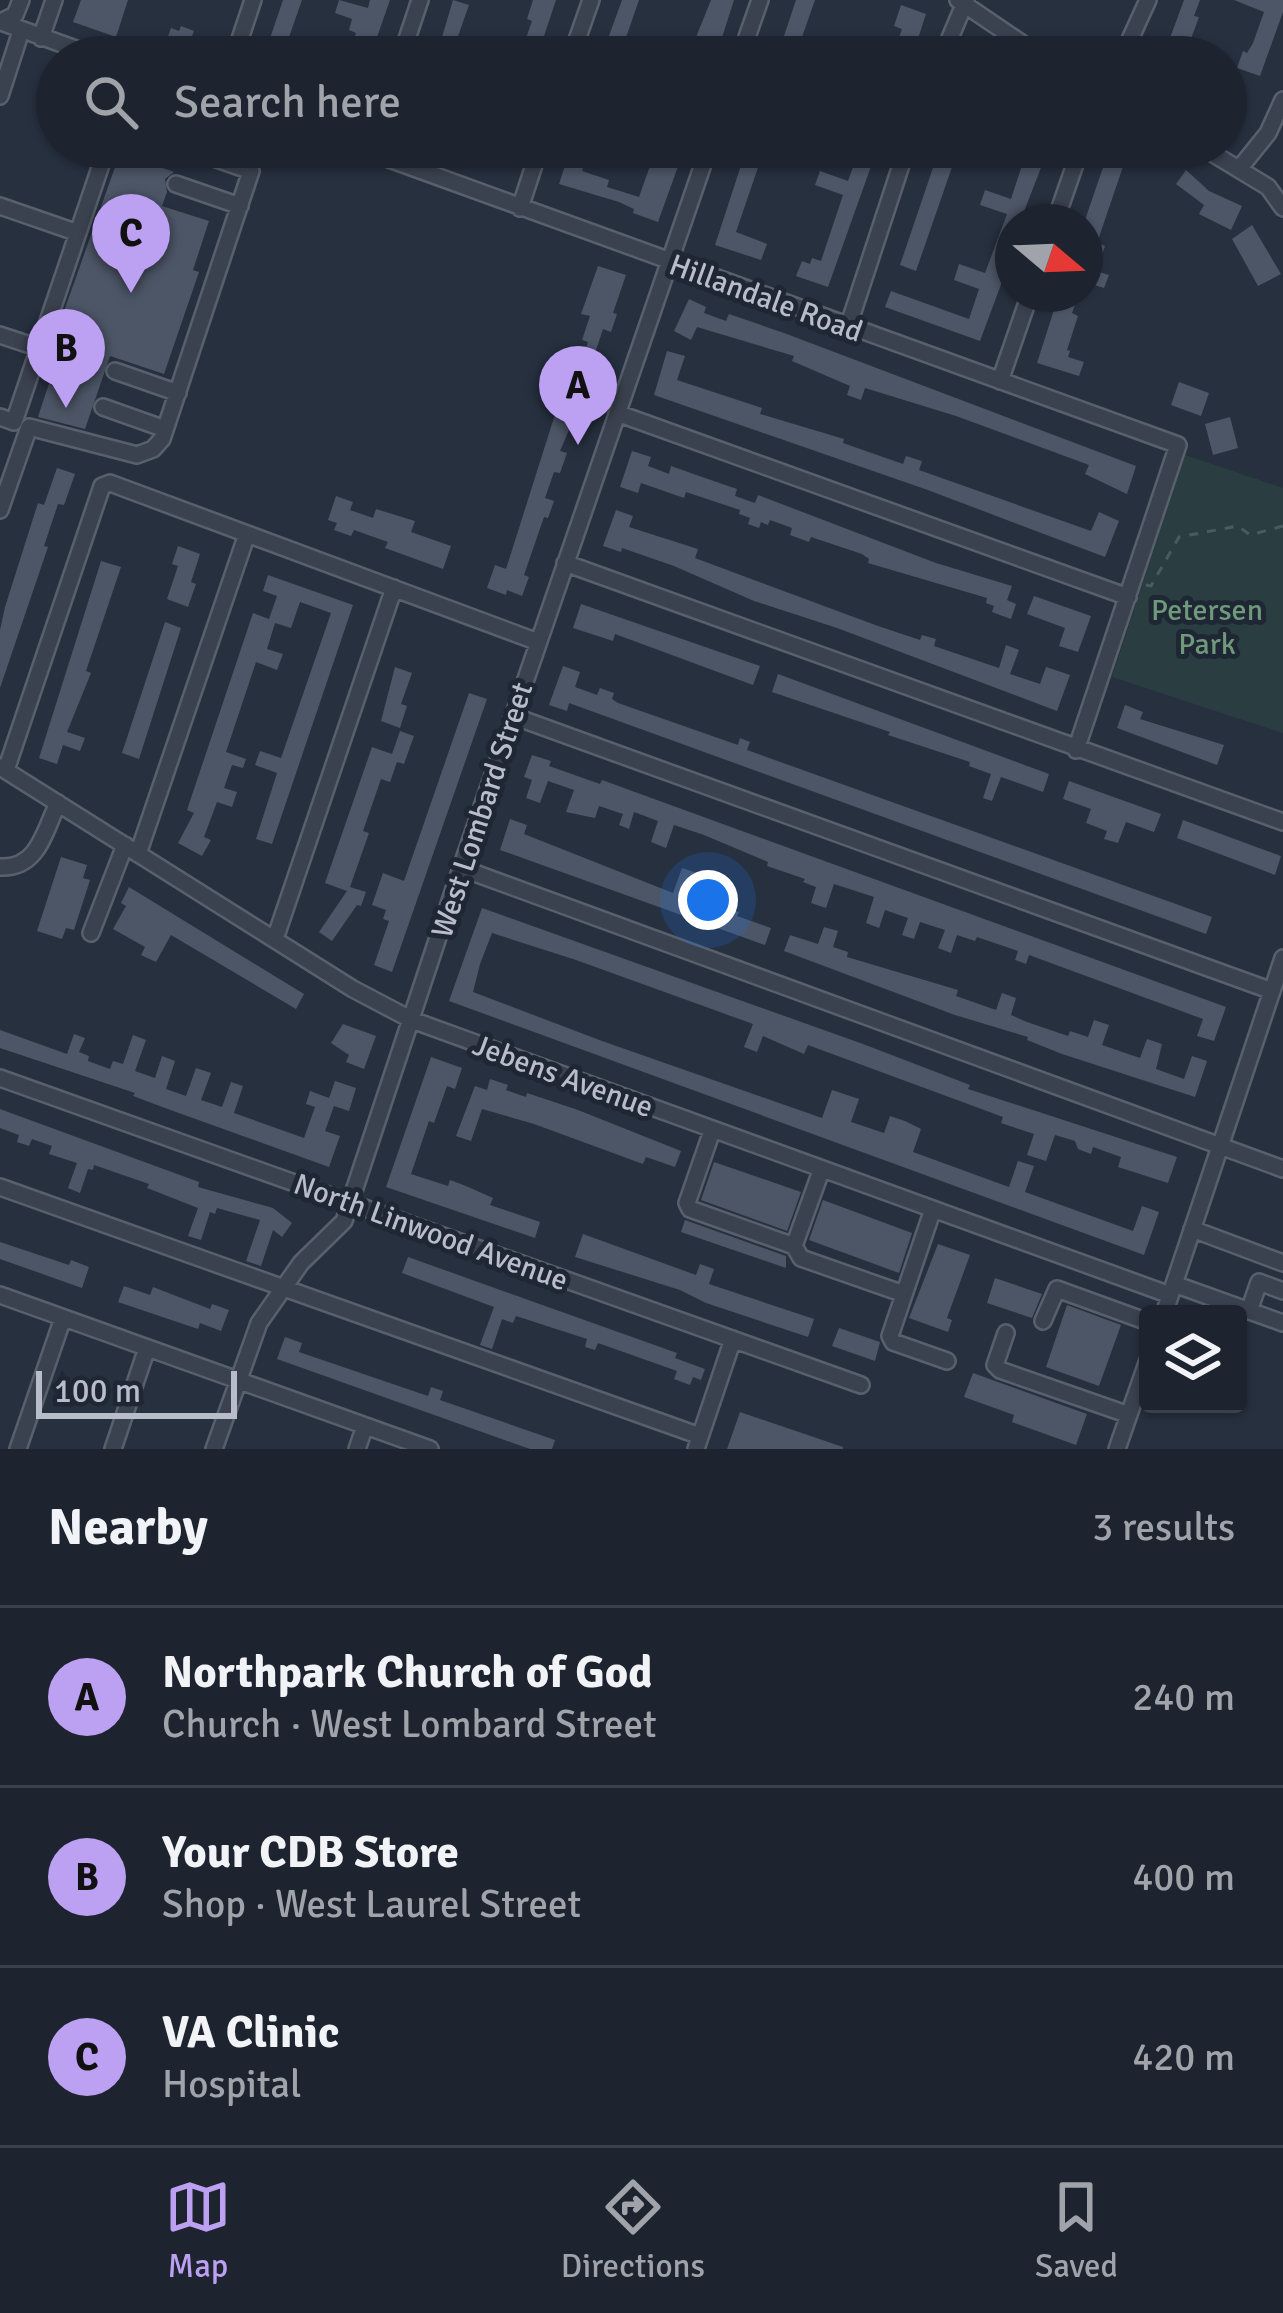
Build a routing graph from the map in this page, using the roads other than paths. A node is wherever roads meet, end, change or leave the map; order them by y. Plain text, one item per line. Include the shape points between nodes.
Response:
1 (21, 0) edge
2 (55, 0) edge
3 (253, 0) edge
4 (420, 0) edge
5 (591, 0) edge
6 (760, 0) edge
7 (1148, 0) edge
8 (963, 2) edge
9 (0, 23) edge
10 (21, 32) junction
11 (36, 36) edge
12 (42, 36) edge
13 (241, 36) edge
14 (408, 36) edge
15 (578, 36) edge
16 (747, 36) edge
17 (950, 36) edge
18 (1012, 36) edge
19 (1132, 36) edge
20 (0, 96) edge
21 (1283, 100) edge
22 (1247, 159) edge
23 (100, 168) edge
24 (242, 168) edge
25 (415, 168) edge
26 (533, 168) edge
27 (702, 168) edge
28 (900, 168) edge
29 (1074, 168) edge
30 (1239, 169) edge
31 (176, 184) dead end
32 (1061, 204) edge
33 (0, 206) edge
34 (240, 206) junction
35 (520, 208) junction
36 (1283, 208) edge
37 (78, 232) junction
38 (668, 263) junction
39 (1024, 312) edge
40 (848, 327) junction
41 (0, 334) edge
42 (38, 348) junction
43 (116, 371) dead end
44 (1000, 381) junction
45 (178, 393) junction
46 (104, 407) dead end
47 (616, 413) junction
48 (14, 422) edge
49 (165, 429) junction
50 (0, 510) edge
51 (247, 534) junction
52 (565, 563) junction
53 (394, 588) junction
54 (1131, 590) junction
55 (538, 642) junction
56 (513, 716) junction
57 (1076, 750) junction
58 (3, 768) edge
59 (58, 803) junction
60 (1283, 822) edge
61 (132, 849) junction
62 (0, 867) edge
63 (461, 868) junction
64 (91, 933) dead end
65 (274, 939) junction
66 (1283, 958) edge
67 (1272, 991) junction
68 (412, 1020) junction
69 (0, 1078) edge
70 (712, 1131) junction
71 (1220, 1146) junction
72 (1283, 1169) edge
73 (820, 1171) junction
74 (0, 1187) edge
75 (351, 1204) junction
76 (932, 1212) junction
77 (1192, 1229) junction
78 (794, 1246) junction
79 (1068, 1259) junction
80 (1283, 1263) edge
81 (282, 1288) junction
82 (1058, 1289) junction
83 (1172, 1290) junction
84 (1283, 1291) edge
85 (0, 1294) edge
86 (904, 1294) junction
87 (1167, 1305) edge
88 (1249, 1311) junction
89 (63, 1318) junction
90 (1139, 1319) edge
91 (1042, 1321) dead end
92 (1283, 1323) edge
93 (1006, 1333) dead end
94 (733, 1340) junction
95 (147, 1348) junction
96 (946, 1361) dead end
97 (238, 1381) junction
98 (861, 1384) dead end
99 (1139, 1386) edge
100 (1129, 1415) junction
101 (365, 1426) junction
102 (698, 1442) edge
103 (18, 1449) edge
104 (113, 1449) edge
105 (214, 1449) edge
106 (357, 1449) edge
107 (430, 1449) edge
108 (1117, 1449) edge

1 - 9 street
2 - 12 street
3 - 13 street
4 - 14 street
5 - 15 street
6 - 16 street
7 - 19 street
8 - 17 street
8 - 18 street
9 - 10 street
10 - 11 street
10 - 20 street
21 - 22 street
23 - 37 street
24 - 34 street via 251,171
25 - 35 street, Hillandale Road
26 - 35 street
27 - 38 street, West Lombard Street
28 - 40 street
29 - 32 street
30 - 36 street
31 - 34 street
33 - 37 street
34 - 45 street
35 - 38 street, Hillandale Road
37 - 42 street
38 - 40 street, Hillandale Road
38 - 47 street, West Lombard Street
39 - 44 street
40 - 44 street, Hillandale Road
41 - 42 street
42 - 48 street
43 - 45 street
44 - 54 street, Hillandale Road via 1178,445
45 - 49 street
46 - 49 street
47 - 52 street, West Lombard Street
47 - 54 street
48 - 49 street via 136,454 153,449
48 - 50 street
51 - 53 street
51 - 58 street via 102,486
51 - 61 street
52 - 55 street, West Lombard Street
52 - 57 street
53 - 55 street
53 - 65 street
54 - 57 street
55 - 56 street, West Lombard Street
56 - 63 street, West Lombard Street
56 - 67 street
57 - 60 street
58 - 59 street, Jebens Avenue
59 - 61 street, Jebens Avenue
59 - 62 street via 32,858
61 - 64 street
61 - 65 street, Jebens Avenue
63 - 68 street, West Lombard Street
63 - 71 street
65 - 68 street, Jebens Avenue
66 - 67 street
67 - 71 street
68 - 70 street, Jebens Avenue
68 - 75 street, West Lombard Street
69 - 75 street, North Linwood Avenue
70 - 73 street, Jebens Avenue
70 - 78 street via 690,1209
71 - 72 street
71 - 77 street
73 - 76 street, Jebens Avenue
73 - 78 street
74 - 81 street
75 - 81 street, West Lombard Street via 344,1222
75 - 94 street, North Linwood Avenue
76 - 79 street, Jebens Avenue
76 - 86 street
77 - 80 street
77 - 83 street
78 - 86 street via 801,1258
79 - 82 street
79 - 83 street, Jebens Avenue
81 - 97 street, West Lombard Street
81 - 102 street
82 - 90 street
82 - 91 street
83 - 87 street
83 - 88 street, Jebens Avenue
84 - 88 street via 1259,1282
85 - 89 street
86 - 96 street via 893,1342
88 - 92 street, Jebens Avenue
89 - 95 street
89 - 103 street
93 - 100 street via 1000,1370
94 - 98 street, North Linwood Avenue
94 - 102 street
95 - 97 street
95 - 104 street
97 - 101 street
97 - 105 street, West Lombard Street
99 - 100 street
100 - 108 street
101 - 106 street
101 - 107 street

